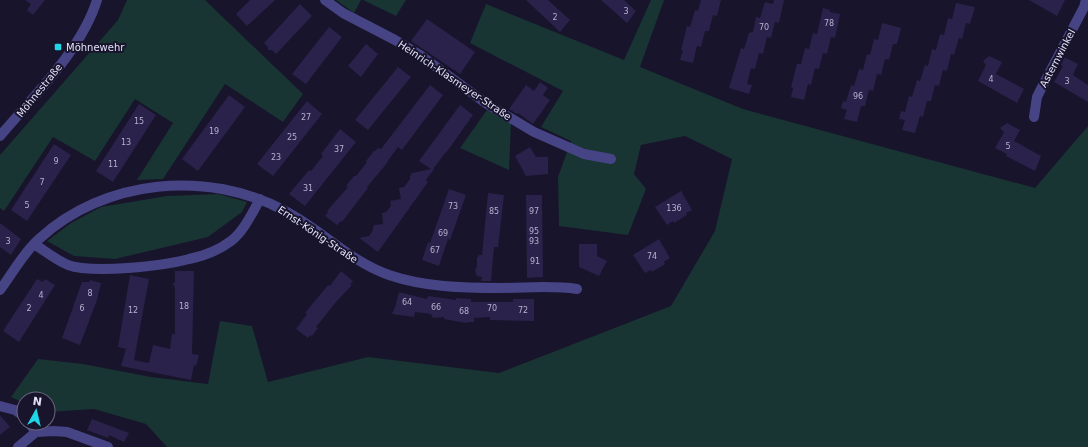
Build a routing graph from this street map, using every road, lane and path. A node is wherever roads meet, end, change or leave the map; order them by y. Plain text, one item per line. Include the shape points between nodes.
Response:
1 (97, 0) edge
2 (325, 0) edge
3 (1086, 0) edge
4 (1034, 117) dead end
5 (0, 136) edge
6 (611, 159) dead end
7 (260, 199) junction
8 (34, 244) junction
9 (577, 289) dead end
10 (0, 290) edge
11 (0, 406) edge
12 (16, 411) edge
13 (36, 432) joint
14 (18, 447) edge
15 (108, 447) edge

1 - 5 street, Möhnestraße via 86,28 78,40
2 - 6 street, Heinrich-Klasmeyer-Straße via 343,13 413,51 487,104 534,132 584,154
3 - 4 street, Asternwinkel via 1037,98
7 - 8 street, Ernst-König-Straße via 212,188 183,186 141,189 116,195 78,211
7 - 8 street via 247,224 232,240 215,251 190,259 158,265 80,268 50,256
7 - 9 street, Ernst-König-Straße via 288,212 362,263 389,275 451,286 553,286
8 - 10 street, Ernst-König-Straße
11 - 12 street
13 - 14 street
13 - 15 street via 67,432

